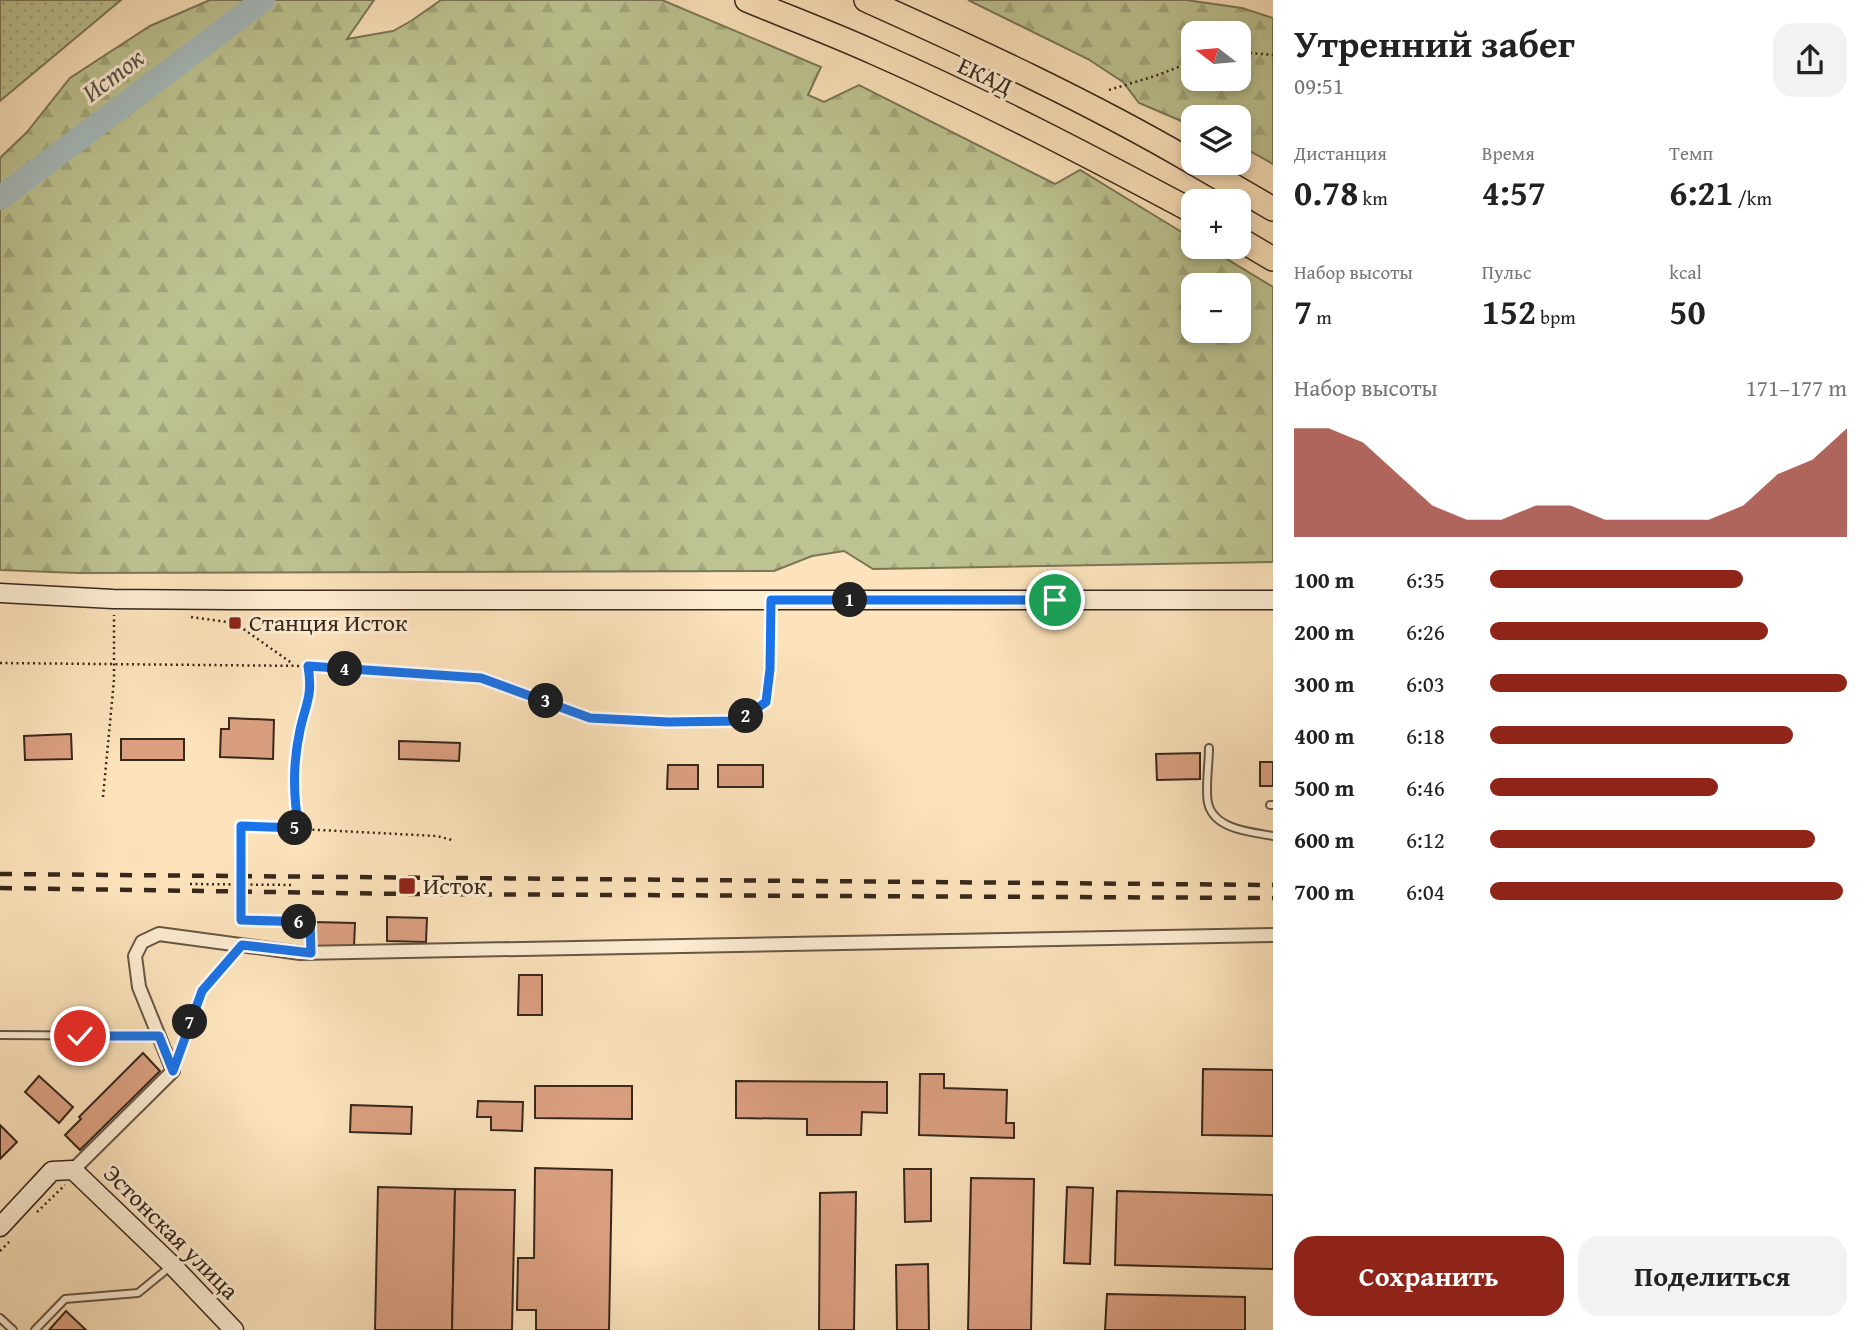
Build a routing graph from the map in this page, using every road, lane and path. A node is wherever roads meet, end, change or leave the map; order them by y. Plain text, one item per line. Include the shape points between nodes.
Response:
1 (747, 0) edge
2 (866, 0) edge
3 (1251, 53) edge
4 (1273, 55) edge
5 (1181, 66) edge
6 (1109, 90) dead end
7 (1181, 155) edge
8 (1215, 175) edge
9 (1181, 205) edge
10 (1273, 209) edge
11 (1251, 246) edge
12 (1273, 259) edge
13 (0, 593) edge
14 (113, 599) junction
15 (771, 600) junction
16 (1273, 600) edge
17 (190, 617) dead end
18 (0, 663) edge
19 (115, 663) junction
20 (296, 666) junction
21 (308, 666) junction
22 (1209, 748) dead end
23 (103, 797) dead end
24 (297, 828) junction
25 (1273, 836) edge
26 (452, 840) dead end
27 (190, 884) dead end
28 (242, 884) junction
29 (293, 885) dead end
30 (314, 913) dead end
31 (310, 922) junction
32 (1273, 935) edge
33 (242, 945) junction
34 (311, 953) junction
35 (0, 1035) edge
36 (159, 1036) junction
37 (173, 1071) junction
38 (76, 1172) junction
39 (33, 1216) dead end
40 (8, 1230) edge
41 (0, 1251) edge
42 (172, 1265) junction
43 (0, 1318) edge
44 (13, 1330) edge
45 (35, 1330) edge
46 (234, 1330) edge

1 - 9 highway, ЕКАД via 876,53
2 - 7 highway, ЕКАД via 993,57
3 - 4 path
5 - 6 path
8 - 10 highway, ЕКАД
11 - 12 highway
13 - 14 main road
14 - 15 main road
14 - 19 path
15 - 16 main road
15 - 21 path via 766,702 739,721 590,718 481,678
17 - 20 path via 235,623
18 - 19 path
19 - 20 path
19 - 23 path
20 - 21 path
21 - 24 path via 310,698 295,766
22 - 25 lane via 1208,804 1218,819 1232,828
24 - 26 path
24 - 28 path, bridge via 241,826
27 - 28 path
28 - 29 path
28 - 31 path, bridge via 241,920
30 - 31 path
31 - 34 path
32 - 34 street
33 - 34 street
33 - 36 street via 159,934 142,942 135,956 139,987
33 - 37 path via 202,991
35 - 36 lane
36 - 37 street
37 - 38 street
38 - 39 path
38 - 40 main road via 52,1171
38 - 42 main road, Эстонская улица
40 - 41 path
42 - 45 lane via 138,1293 65,1299
42 - 46 main road, Эстонская улица
43 - 44 lane

